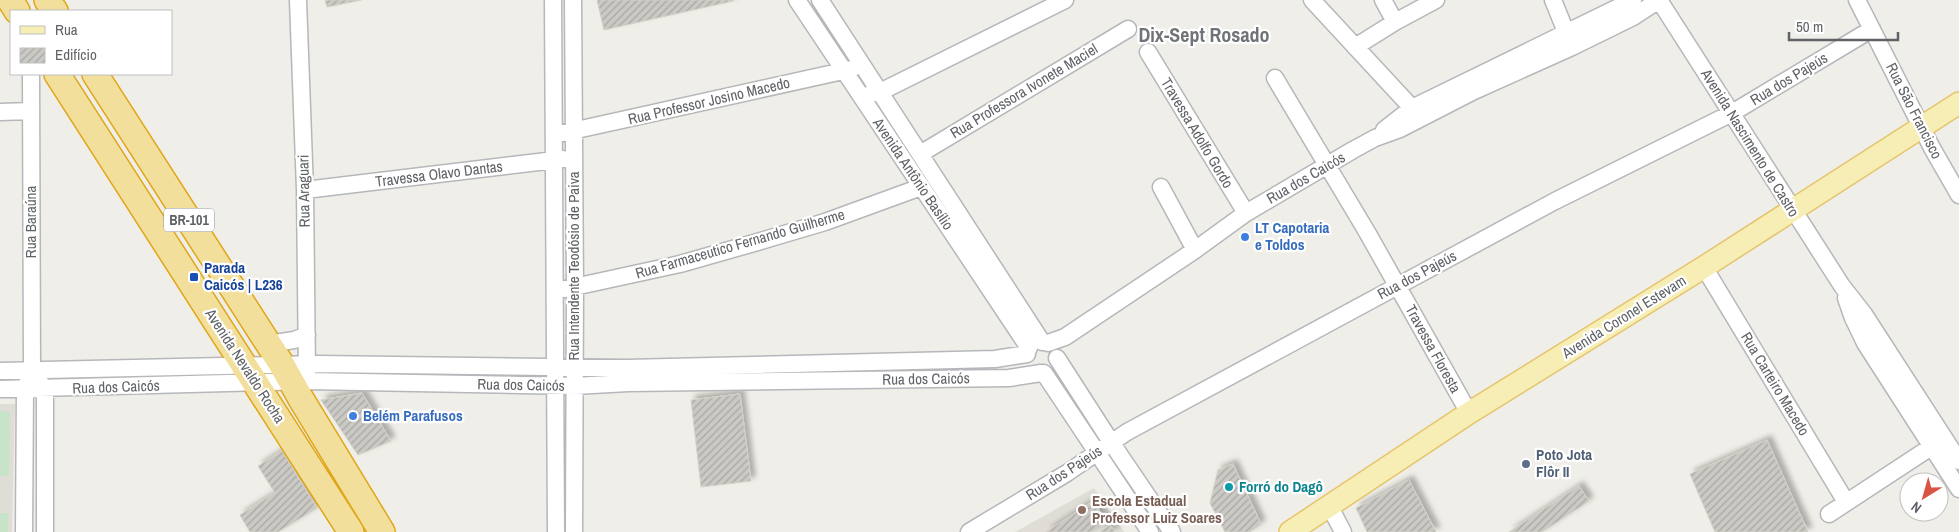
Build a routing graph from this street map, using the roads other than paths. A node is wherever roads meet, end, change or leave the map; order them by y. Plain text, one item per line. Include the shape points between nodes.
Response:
1 (298, 0) edge
2 (553, 0) edge
3 (573, 0) edge
4 (797, 0) edge
5 (820, 0) edge
6 (1065, 0) edge
7 (1312, 0) edge
8 (1383, 0) edge
9 (1436, 0) edge
10 (1553, 0) edge
11 (1633, 0) edge
12 (1659, 0) edge
13 (1857, 0) edge
14 (1395, 22) junction
15 (1128, 29) dead end
16 (1872, 30) junction
17 (1569, 40) junction
18 (1355, 47) junction
19 (1148, 52) dead end
20 (573, 64) junction
21 (553, 65) junction
22 (864, 68) junction
23 (844, 70) junction
24 (31, 75) edge
25 (58, 75) edge
26 (96, 75) edge
27 (1275, 78) dead end
28 (880, 92) junction
29 (860, 95) junction
30 (1959, 103) edge
31 (1412, 108) junction
32 (31, 111) junction
33 (0, 112) edge
34 (1732, 113) junction
35 (1922, 127) junction
36 (574, 131) junction
37 (554, 134) junction
38 (1374, 138) junction
39 (920, 154) junction
40 (574, 158) junction
41 (554, 160) junction
42 (1328, 165) junction
43 (921, 186) junction
44 (1161, 187) dead end
45 (305, 190) junction
46 (1959, 195) edge
47 (1792, 210) junction
48 (1246, 213) junction
49 (1195, 250) junction
50 (1704, 267) junction
51 (1397, 286) junction
52 (1842, 286) junction
53 (575, 288) junction
54 (555, 289) junction
55 (307, 335) junction
56 (1043, 350) junction
57 (555, 366) junction
58 (575, 366) junction
59 (291, 367) junction
60 (0, 371) edge
61 (32, 371) junction
62 (1042, 373) junction
63 (251, 375) junction
64 (628, 375) junction
65 (555, 385) junction
66 (575, 386) junction
67 (45, 388) junction
68 (0, 389) edge
69 (24, 389) junction
70 (1470, 413) junction
71 (1111, 442) junction
72 (1931, 447) junction
73 (1097, 453) junction
74 (1959, 461) edge
75 (1959, 489) edge
76 (1846, 502) junction
77 (1329, 505) junction
78 (1829, 514) dead end
79 (24, 532) edge
80 (45, 532) edge
81 (351, 532) edge
82 (382, 532) edge
83 (556, 532) edge
84 (574, 532) edge
85 (969, 532) edge
86 (1150, 532) edge
87 (1172, 532) edge
88 (1290, 532) edge
89 (1343, 532) edge

1 - 45 street, Rua Araguari
2 - 21 street, Rua Intendente Teodósio de Paiva
3 - 20 street, Rua Intendente Teodósio de Paiva
4 - 23 street, Avenida Antônio Basílio
5 - 22 street, Avenida Antônio Basílio
6 - 28 street
7 - 18 street
8 - 14 street
9 - 14 street
10 - 17 street
11 - 17 street, Rua dos Caicós
12 - 17 street, Rua dos Caicós via 1633,17
12 - 34 street, Avenida Nascimento de Castro
13 - 16 street, Rua São Francisco
14 - 18 street
15 - 39 street, Rua Professora Ivonete Maciel
16 - 34 street, Rua dos Pajeús
16 - 35 street, Rua São Francisco
17 - 31 street, Rua dos Caicós
17 - 38 street, Rua dos Caicós via 1400,129
18 - 31 street
19 - 48 street, Travessa Adolfo Gordo
20 - 21 street
20 - 36 street, Rua Intendente Teodósio de Paiva
21 - 37 street, Rua Intendente Teodósio de Paiva
22 - 23 street, Rua Professor Josino Macedo
22 - 28 street, Avenida Antônio Basílio
23 - 29 street, Avenida Antônio Basílio
23 - 36 street, Rua Professor Josino Macedo
24 - 32 street, Rua Baraúna
25 - 63 highway, Avenida Nevaldo Rocha / BR-101
26 - 59 highway, Avenida Nevaldo Rocha / BR-101
27 - 42 street, Travessa Floresta
28 - 29 street
28 - 39 street, Avenida Antônio Basílio
29 - 43 street, Avenida Antônio Basílio
30 - 35 main road, Avenida Coronel Estevam
31 - 38 street, Rua dos Caicós
32 - 33 street
32 - 61 street, Rua Baraúna
34 - 47 street, Avenida Nascimento de Castro
34 - 51 street, Rua dos Pajeús via 1556,201
35 - 46 street, Rua São Francisco
35 - 47 main road, Avenida Coronel Estevam
36 - 37 street, Rua Professor Josino Macedo
36 - 40 street, Rua Intendente Teodósio de Paiva
37 - 41 street, Rua Intendente Teodósio de Paiva
38 - 42 street, Rua dos Caicós
39 - 56 street, Avenida Antônio Basílio
40 - 41 street, Travessa Olavo Dantas
40 - 53 street, Rua Intendente Teodósio de Paiva
41 - 45 street, Travessa Olavo Dantas
41 - 54 street, Rua Intendente Teodósio de Paiva
42 - 48 street, Rua dos Caicós
42 - 51 street, Travessa Floresta
43 - 53 street, Rua Farmaceutico Fernando Guilherme via 824,222 754,243
43 - 56 street, Avenida Antônio Basílio
44 - 49 street
45 - 55 street, Rua Araguari
47 - 50 main road, Avenida Coronel Estevam
47 - 52 street, Avenida Nascimento de Castro
48 - 49 street, Rua dos Caicós
49 - 56 street, Rua dos Caicós
50 - 70 main road, Avenida Coronel Estevam
50 - 76 street, Rua Carteiro Macedo
51 - 70 street, Travessa Floresta
51 - 71 street, Rua dos Pajeús
52 - 72 street, Avenida Nascimento de Castro via 1864,343
52 - 74 street, Avenida Nascimento de Castro via 1864,314
53 - 54 street, Rua Farmaceutico Fernando Guilherme
53 - 58 street, Rua Intendente Teodósio de Paiva
54 - 57 street, Rua Intendente Teodósio de Paiva
55 - 59 street, Rua Araguari
55 - 59 street via 294,340
56 - 62 street via 1053,368
56 - 62 street via 1026,359 1031,368
56 - 64 street, Rua dos Caicós via 995,359
56 - 71 street, Avenida Antônio Basílio
57 - 58 street, Rua dos Caicós
57 - 59 street, Rua dos Caicós
57 - 65 street, Rua Intendente Teodósio de Paiva
58 - 64 street, Rua dos Caicós
58 - 66 street, Rua Intendente Teodósio de Paiva
59 - 63 street, Rua dos Caicós
59 - 65 street, Rua dos Caicós
59 - 82 highway, Avenida Nevaldo Rocha / BR-101
60 - 61 street, Rua dos Caicós
61 - 63 street, Rua dos Caicós
61 - 67 street
61 - 69 street, Rua Baraúna
62 - 64 street, Rua dos Caicós via 1009,378
62 - 73 street
63 - 67 street, Rua dos Caicós
63 - 81 highway, Avenida Nevaldo Rocha / BR-101
64 - 66 street, Rua dos Caicós
65 - 66 street, Rua dos Caicós
65 - 83 street, Rua Intendente Teodósio de Paiva
66 - 84 street, Rua Intendente Teodósio de Paiva
67 - 69 street, Rua dos Caicós
67 - 80 street
68 - 69 street, Rua dos Caicós
69 - 79 street, Rua Baraúna
70 - 77 main road, Avenida Coronel Estevam
71 - 73 street, Rua dos Pajeús
71 - 87 street, Avenida Antônio Basílio
72 - 75 street, Avenida Nascimento de Castro
72 - 76 street
73 - 85 street, Rua dos Pajeús
73 - 86 street
76 - 78 street
77 - 88 main road, Avenida Coronel Estevam
77 - 89 street

